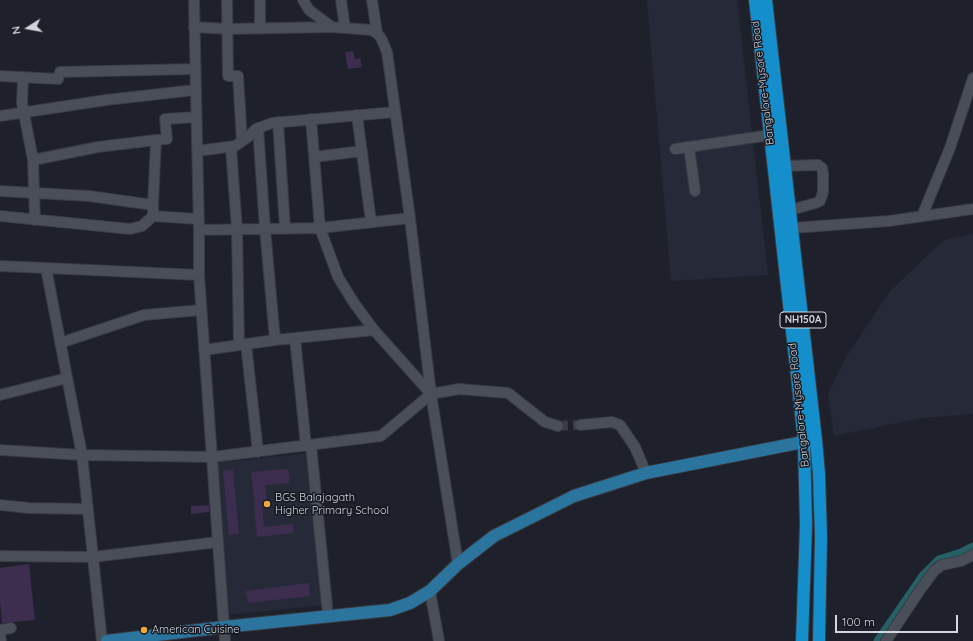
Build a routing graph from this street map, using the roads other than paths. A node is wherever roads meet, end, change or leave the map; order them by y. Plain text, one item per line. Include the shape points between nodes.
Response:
1 (194, 0) edge
2 (227, 0) edge
3 (260, 0) edge
4 (304, 0) edge
5 (340, 0) edge
6 (372, 0) edge
7 (755, 0) edge
8 (766, 0) edge
9 (194, 27) junction
10 (332, 27) junction
11 (260, 28) junction
12 (345, 28) junction
13 (228, 29) junction
14 (377, 33) junction
15 (195, 69) junction
16 (0, 76) edge
17 (22, 77) junction
18 (973, 78) edge
19 (196, 90) junction
20 (395, 112) junction
21 (24, 113) junction
22 (357, 115) junction
23 (0, 116) edge
24 (196, 117) junction
25 (311, 119) junction
26 (278, 122) junction
27 (258, 128) junction
28 (770, 135) junction
29 (156, 140) junction
30 (242, 141) junction
31 (231, 147) junction
32 (689, 147) junction
33 (675, 149) dead end
34 (197, 151) junction
35 (362, 151) junction
36 (314, 157) junction
37 (32, 160) junction
38 (785, 166) junction
39 (0, 191) edge
40 (695, 191) dead end
41 (35, 193) junction
42 (153, 205) junction
43 (973, 209) edge
44 (784, 210) junction
45 (0, 216) edge
46 (153, 216) junction
47 (922, 216) junction
48 (410, 218) junction
49 (198, 219) junction
50 (35, 220) junction
51 (371, 222) junction
52 (285, 228) junction
53 (320, 228) junction
54 (792, 228) junction
55 (265, 229) junction
56 (199, 230) junction
57 (238, 230) junction
58 (0, 266) edge
59 (46, 268) junction
60 (199, 275) junction
61 (201, 310) junction
62 (374, 330) junction
63 (295, 338) junction
64 (275, 340) junction
65 (60, 343) junction
66 (242, 345) junction
67 (204, 350) junction
68 (67, 378) junction
69 (431, 394) junction
70 (0, 395) edge
71 (580, 425) tunnel mouth
72 (558, 426) tunnel mouth
73 (816, 440) junction
74 (804, 442) junction
75 (309, 445) junction
76 (0, 452) edge
77 (258, 452) junction
78 (82, 455) junction
79 (212, 457) junction
80 (646, 473) junction
81 (0, 505) edge
82 (88, 509) junction
83 (218, 542) junction
84 (973, 555) edge
85 (0, 556) edge
86 (93, 557) junction
87 (458, 564) junction
88 (430, 591) junction
89 (328, 616) junction
90 (224, 626) junction
91 (11, 628) dead end
92 (0, 630) edge
93 (0, 635) edge
94 (1, 641) edge
95 (102, 641) edge
96 (107, 641) edge
97 (226, 641) edge
98 (439, 641) edge
99 (802, 641) edge
100 (819, 641) edge
101 (886, 641) edge

1 - 9 street
2 - 13 street
3 - 11 street
4 - 10 street via 309,10
5 - 12 street
6 - 14 street
7 - 28 highway, Bangalore-Mysore Road / NH150A
8 - 38 highway, Bangalore-Mysore Road / NH150A
9 - 13 street
9 - 15 street
10 - 11 street
10 - 12 street
11 - 13 street
12 - 14 street via 371,30
13 - 30 street via 228,76 238,76
14 - 20 street via 387,52
15 - 17 street via 60,72 58,79
15 - 19 street
16 - 17 street
17 - 21 street
18 - 47 street via 950,148
19 - 21 street via 106,100
19 - 24 street
20 - 22 street
20 - 48 street
21 - 23 street
21 - 37 street
22 - 25 street
22 - 35 street
24 - 29 street via 165,120 167,139
24 - 34 street
25 - 26 street
25 - 36 street
26 - 27 street
26 - 52 street
27 - 30 street
27 - 55 street
28 - 32 street
28 - 44 highway, Bangalore-Mysore Road / NH150A
29 - 37 street via 98,147
29 - 42 street
30 - 31 street
31 - 34 street
31 - 57 street
32 - 33 street
32 - 40 street
34 - 49 street
35 - 36 street
35 - 51 street
36 - 53 street
37 - 41 street
38 - 44 highway, Bangalore-Mysore Road / NH150A
38 - 44 street via 815,164 822,168 823,192 820,201
39 - 41 street
41 - 42 street via 89,196
41 - 50 street
42 - 46 street
43 - 47 street
44 - 54 highway, Bangalore-Mysore Road / NH150A
44 - 74 highway, Bangalore-Mysore Road / NH150A
45 - 50 street
46 - 49 street
46 - 50 street via 142,226 130,229
47 - 54 street
48 - 51 street
48 - 69 street
49 - 56 street
51 - 53 street
52 - 53 street
52 - 55 street
53 - 62 street via 338,277
54 - 73 highway, Bangalore-Mysore Road / NH150A
55 - 57 street
55 - 64 street
56 - 57 street
56 - 60 street
57 - 66 street
58 - 59 street
59 - 60 street
59 - 65 street
60 - 61 street
61 - 65 street via 144,315
61 - 67 street
62 - 63 street
62 - 69 street
63 - 64 street
63 - 75 street
64 - 66 street
65 - 68 street
66 - 67 street
66 - 77 street
67 - 79 street
68 - 70 street
68 - 78 street
69 - 72 street via 459,389 508,393 545,422
69 - 75 street via 381,436
69 - 87 street
71 - 80 street via 612,422 620,425 635,447
73 - 74 main road
73 - 100 highway, Bangalore-Mysore Road / NH150A via 821,537
74 - 80 main road
74 - 99 highway, Bangalore-Mysore Road / NH150A via 806,525
75 - 77 street
75 - 89 street
76 - 78 street
77 - 79 street
78 - 79 street
78 - 82 street
79 - 83 street
80 - 87 main road via 574,496 494,536
81 - 82 street
82 - 86 street
83 - 86 street
83 - 90 street
84 - 101 street via 961,561 942,565 935,570
85 - 86 street
86 - 95 street
87 - 88 main road
88 - 89 main road via 410,603 390,610
88 - 98 street
89 - 90 main road
90 - 96 main road
90 - 97 street
91 - 92 street
93 - 94 street

